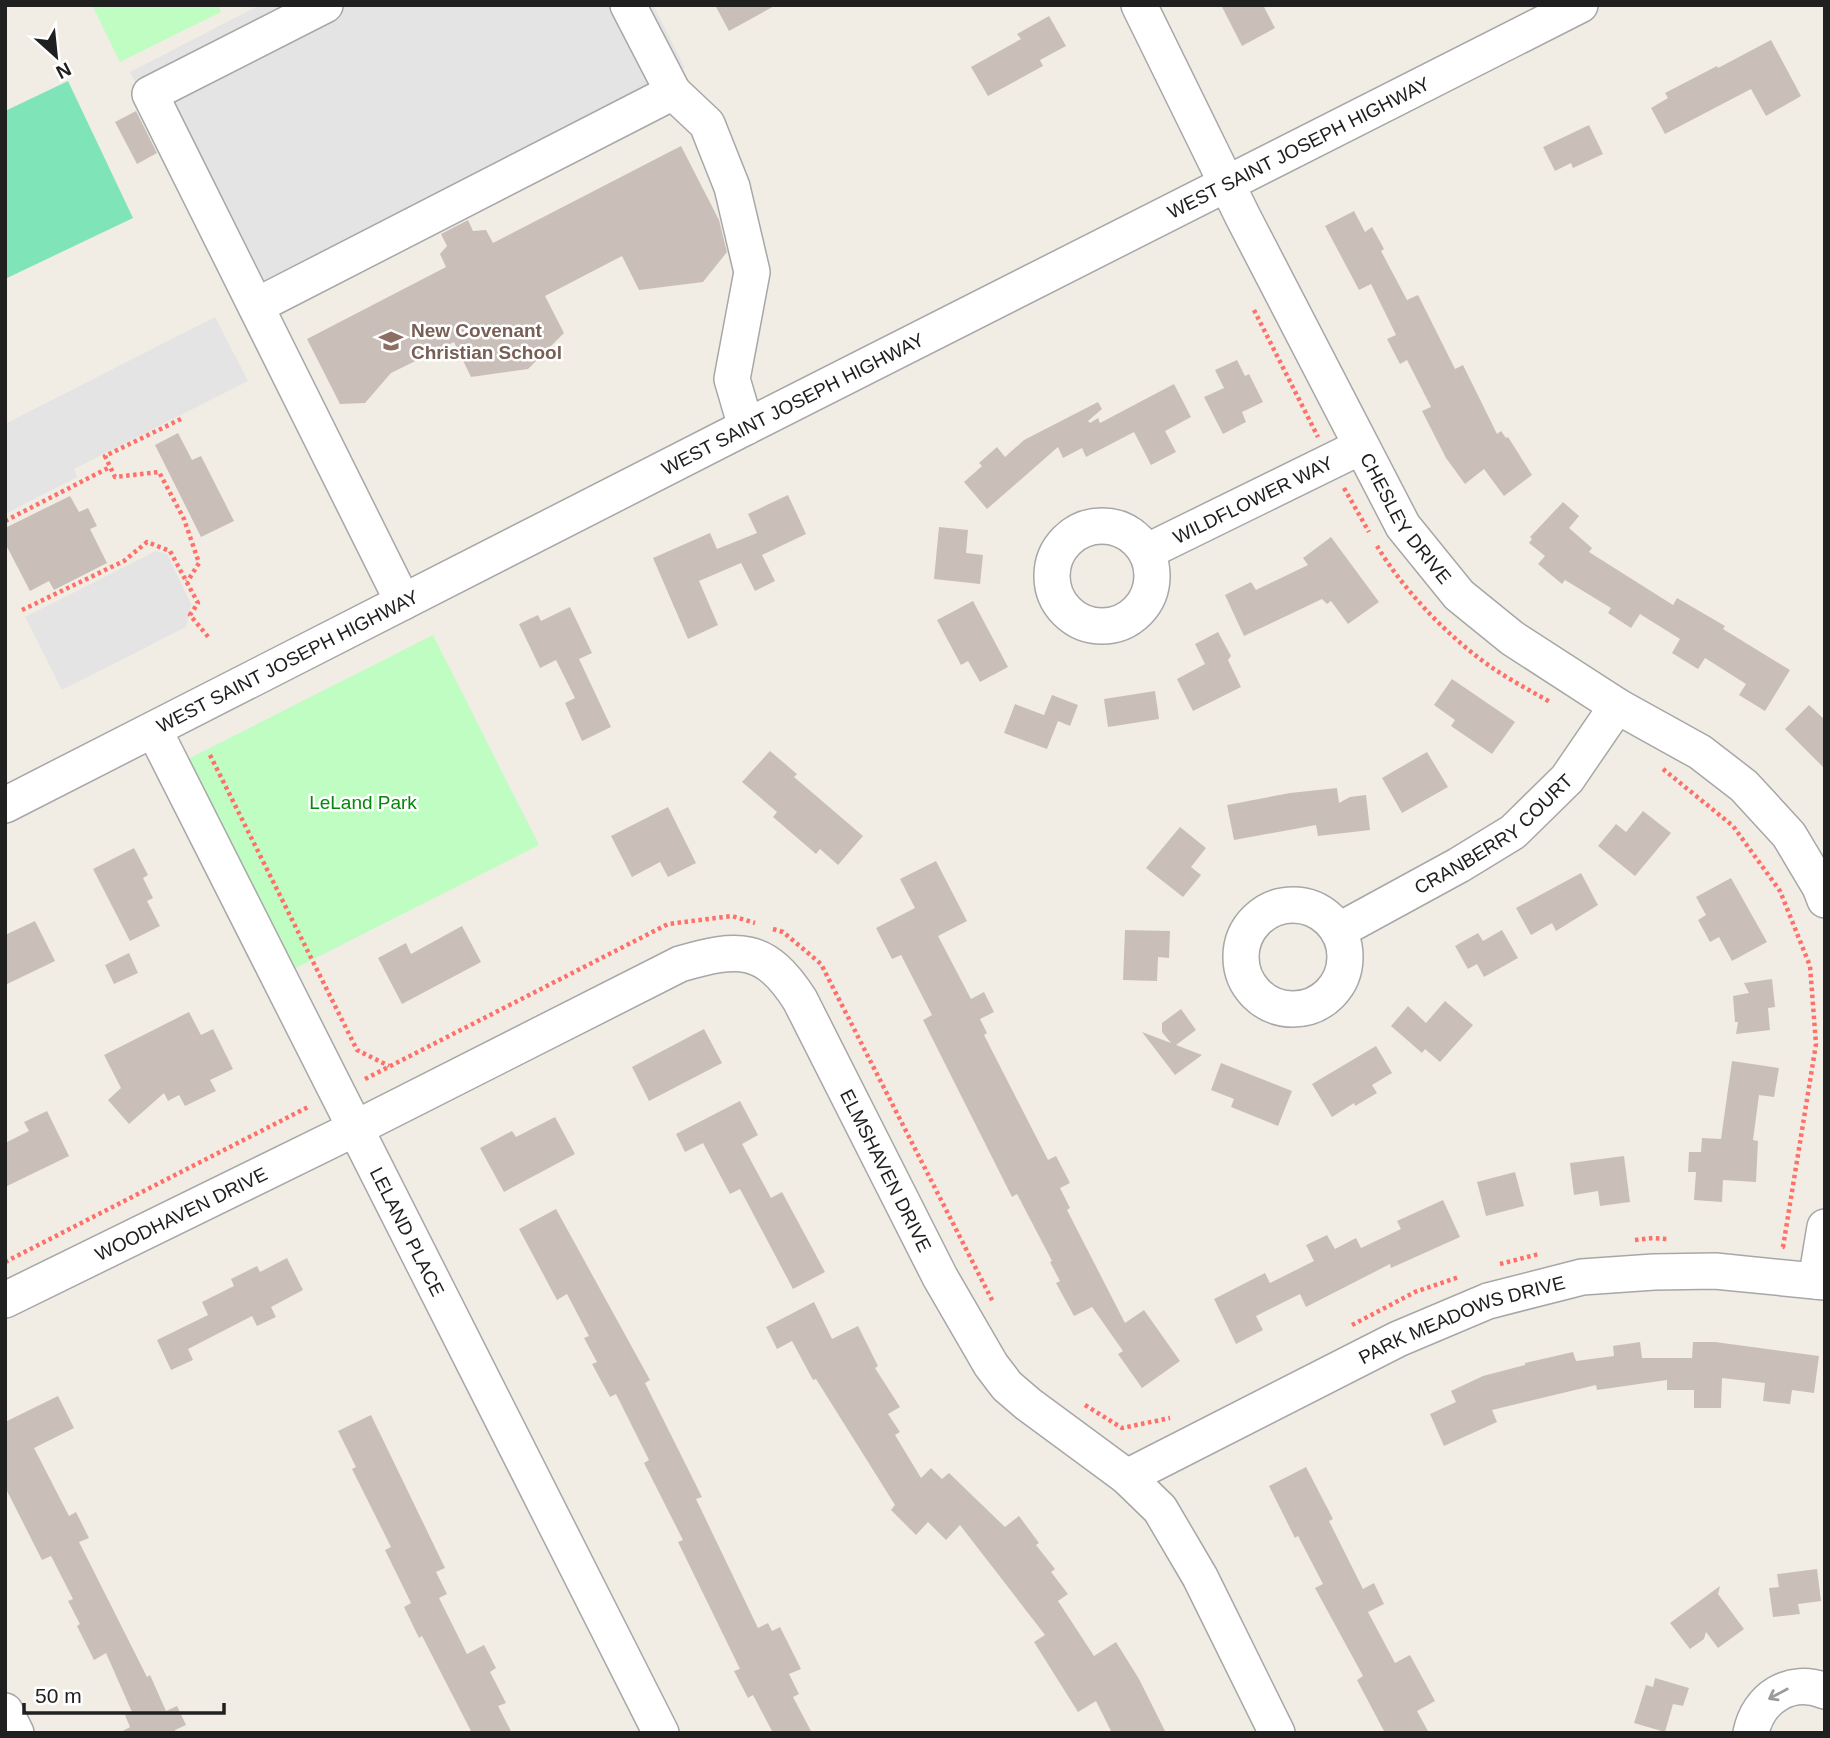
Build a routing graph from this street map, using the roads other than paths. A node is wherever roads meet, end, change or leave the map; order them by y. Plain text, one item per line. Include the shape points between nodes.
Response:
1 (325, 5) edge
2 (628, 5) edge
3 (1139, 5) edge
4 (1580, 5) edge
5 (673, 92) junction
6 (1227, 184) junction
7 (256, 306) junction
8 (746, 427) junction
9 (1345, 454) junction
10 (1146, 552) dead end
11 (403, 602) junction
12 (1617, 706) junction
13 (154, 730) junction
14 (5, 805) edge
15 (1825, 900) edge
16 (1338, 931) dead end
17 (356, 1128) junction
18 (1825, 1227) edge
19 (1821, 1282) edge
20 (5, 1300) edge
21 (1127, 1477) junction
22 (1825, 1691) edge
23 (5, 1711) edge
24 (16, 1733) edge
25 (661, 1733) edge
26 (1277, 1733) edge
27 (1751, 1733) edge

1 - 7 street via 150,94
2 - 5 street
3 - 6 street, CHESLEY DRIVE
4 - 6 street, WEST SAINT JOSEPH HIGHWAY
5 - 7 street
5 - 8 street via 707,124 732,187 752,272 732,379
6 - 8 street, WEST SAINT JOSEPH HIGHWAY
6 - 9 street, CHESLEY DRIVE
7 - 11 street
8 - 11 street, WEST SAINT JOSEPH HIGHWAY
9 - 10 street, WILDFLOWER WAY
9 - 12 street, CHESLEY DRIVE via 1459,595 1512,638
11 - 13 street, WEST SAINT JOSEPH HIGHWAY
12 - 15 street, CHESLEY DRIVE via 1700,752 1744,786 1789,835
12 - 16 street, CRANBERRY COURT via 1567,779 1513,832
13 - 14 street, WEST SAINT JOSEPH HIGHWAY
13 - 17 street, LELAND PLACE
17 - 20 street, WOODHAVEN DRIVE
17 - 21 street, ELMSHAVEN DRIVE via 680,964 721,952 753,956 774,965 800,1000 940,1277 991,1365 1028,1404
17 - 25 street, LELAND PLACE
18 - 19 street
19 - 21 street, PARK MEADOWS DRIVE via 1715,1271 1654,1272 1582,1277 1488,1301 1398,1339
21 - 26 street, ELMSHAVEN DRIVE via 1160,1509
22 -> 27 street via 1797,1686 1780,1691 1766,1700
23 - 24 street

